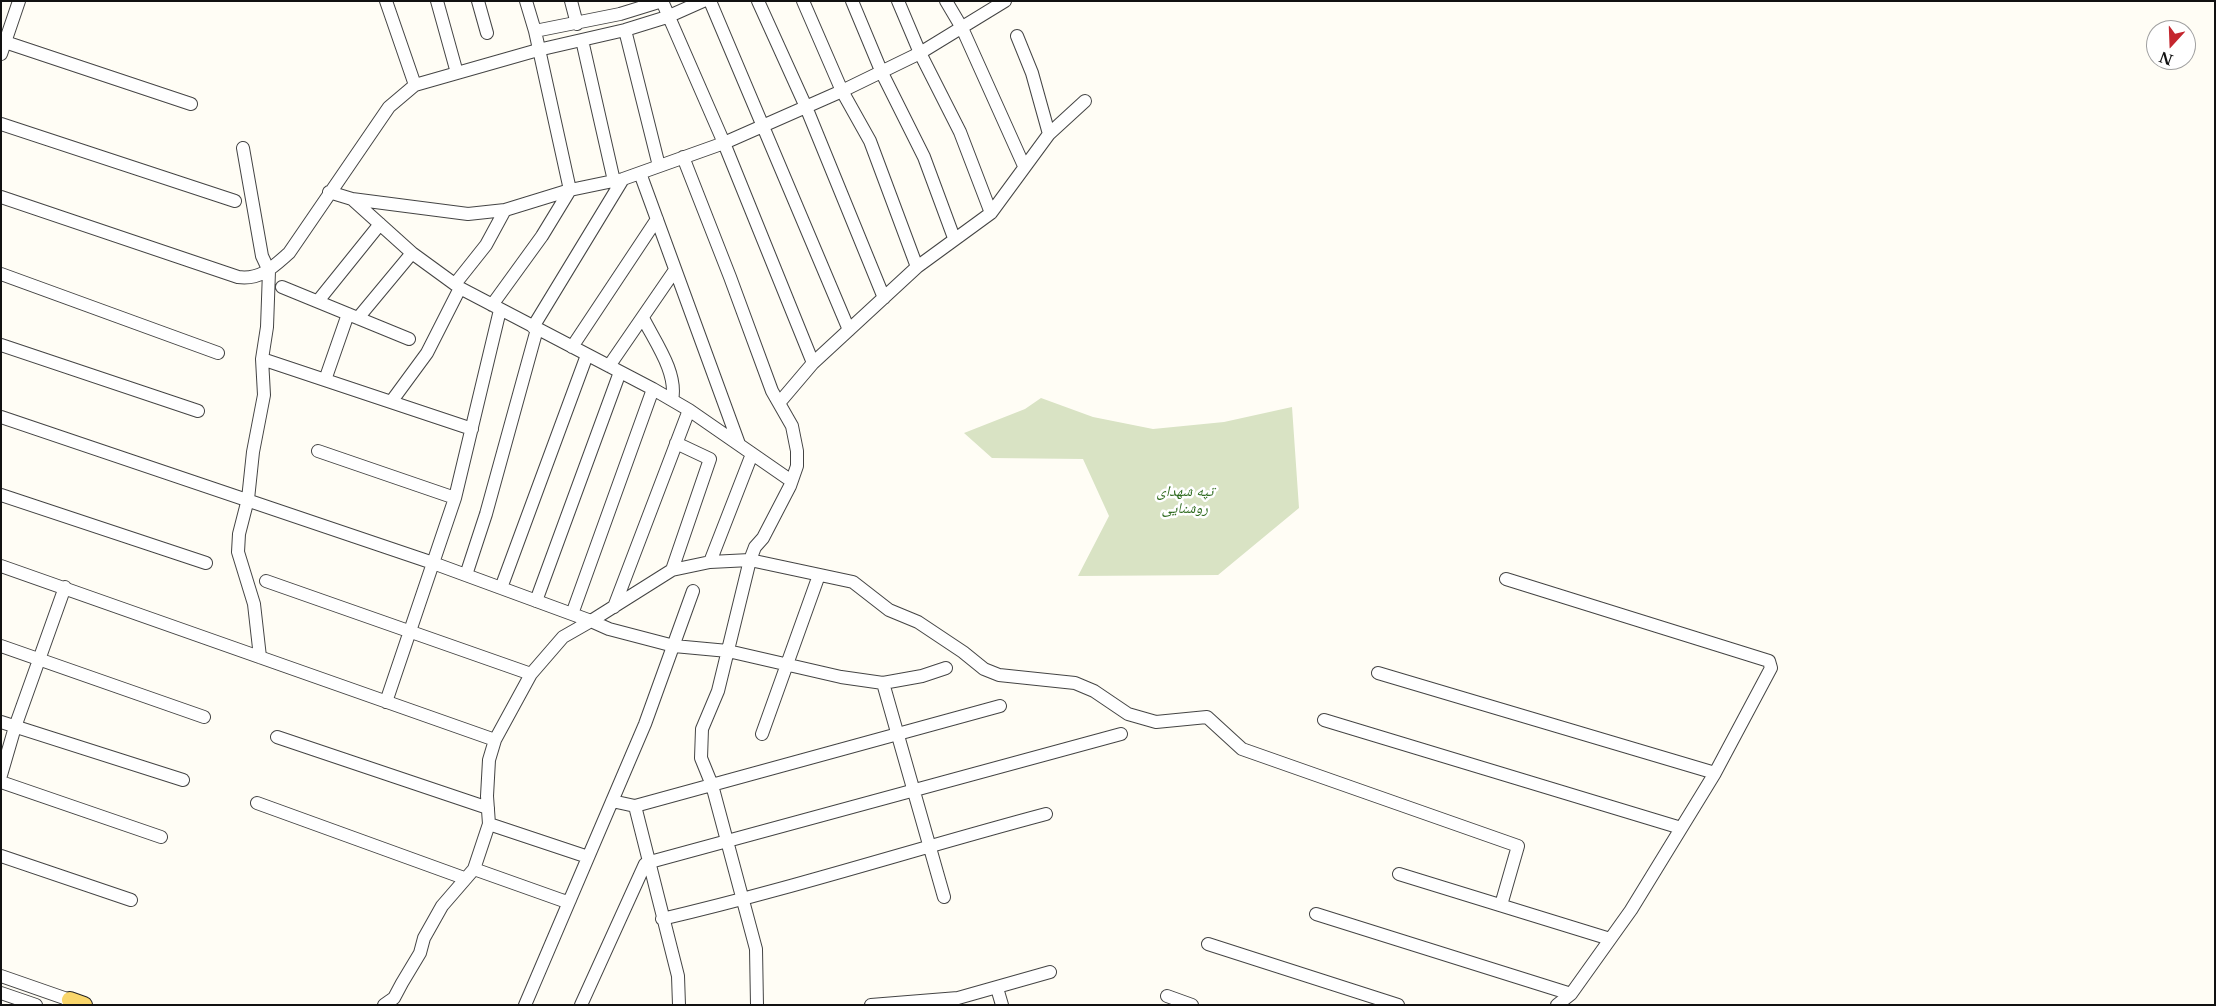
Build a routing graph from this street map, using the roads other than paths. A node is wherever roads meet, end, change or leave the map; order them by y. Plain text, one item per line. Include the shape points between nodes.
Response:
1 (18, 1) edge
2 (386, 1) edge
3 (437, 1) edge
4 (478, 1) edge
5 (526, 1) edge
6 (571, 1) edge
7 (662, 1) edge
8 (703, 1) edge
9 (710, 1) edge
10 (758, 1) edge
11 (803, 1) edge
12 (852, 1) edge
13 (898, 1) edge
14 (946, 1) edge
15 (1006, 1) edge
16 (618, 7) edge
17 (667, 17) junction
18 (577, 24) junction
19 (962, 28) junction
20 (625, 30) junction
21 (535, 31) junction
22 (487, 33) dead end
23 (1017, 36) dead end
24 (582, 40) junction
25 (3, 48) edge
26 (538, 50) junction
27 (920, 53) junction
28 (457, 73) junction
29 (882, 73) junction
30 (415, 85) junction
31 (842, 91) junction
32 (1085, 101) dead end
33 (191, 104) dead end
34 (806, 107) junction
35 (1, 124) edge
36 (763, 126) junction
37 (1049, 134) junction
38 (724, 143) junction
39 (242, 148) dead end
40 (683, 157) junction
41 (659, 166) junction
42 (1024, 166) junction
43 (640, 173) junction
44 (619, 180) junction
45 (570, 190) junction
46 (329, 192) junction
47 (1, 197) edge
48 (352, 199) junction
49 (236, 201) dead end
50 (505, 210) junction
51 (991, 213) junction
52 (657, 219) junction
53 (380, 224) junction
54 (954, 238) junction
55 (412, 253) junction
56 (917, 267) junction
57 (676, 270) junction
58 (269, 271) junction
59 (1, 274) edge
60 (458, 286) junction
61 (282, 287) dead end
62 (884, 298) junction
63 (318, 301) junction
64 (496, 308) junction
65 (353, 316) junction
66 (643, 318) junction
67 (535, 328) junction
68 (849, 330) junction
69 (409, 339) dead end
70 (1, 345) edge
71 (572, 347) junction
72 (218, 353) dead end
73 (587, 355) junction
74 (262, 359) junction
75 (813, 363) junction
76 (615, 369) junction
77 (325, 380) junction
78 (653, 389) junction
79 (672, 400) junction
80 (391, 402) junction
81 (780, 403) junction
82 (689, 410) junction
83 (198, 412) dead end
84 (1, 416) edge
85 (472, 429) junction
86 (676, 443) junction
87 (739, 444) junction
88 (318, 451) dead end
89 (752, 454) junction
90 (790, 480) junction
91 (1, 495) edge
92 (455, 498) junction
93 (253, 501) junction
94 (750, 560) junction
95 (206, 562) dead end
96 (710, 562) junction
97 (433, 563) junction
98 (1, 566) edge
99 (672, 570) junction
100 (819, 574) junction
101 (466, 575) junction
102 (1506, 579) dead end
103 (266, 580) dead end
104 (66, 587) junction
105 (501, 588) junction
106 (693, 591) dead end
107 (536, 601) junction
108 (614, 607) junction
109 (572, 614) junction
110 (591, 621) junction
111 (410, 630) junction
112 (1, 646) edge
113 (674, 646) junction
114 (728, 651) junction
115 (260, 657) junction
116 (41, 659) junction
117 (786, 664) junction
118 (946, 668) dead end
119 (1378, 673) dead end
120 (531, 674) junction
121 (883, 683) junction
122 (386, 702) junction
123 (1000, 706) dead end
124 (204, 717) dead end
125 (1324, 720) dead end
126 (1, 722) edge
127 (15, 727) junction
128 (899, 733) junction
129 (762, 734) dead end
130 (1121, 734) dead end
131 (277, 737) dead end
132 (495, 740) junction
133 (1715, 774) junction
134 (1, 775) edge
135 (183, 780) dead end
136 (1, 782) edge
137 (712, 785) junction
138 (914, 790) junction
139 (612, 801) junction
140 (257, 802) dead end
141 (636, 806) junction
142 (488, 808) junction
143 (1046, 814) dead end
144 (489, 824) junction
145 (1681, 828) junction
146 (161, 838) dead end
147 (727, 840) junction
148 (930, 845) junction
149 (1, 856) edge
150 (588, 858) junction
151 (650, 862) junction
152 (469, 874) junction
153 (1399, 874) dead end
154 (944, 898) dead end
155 (131, 900) dead end
156 (570, 900) junction
157 (742, 901) junction
158 (1501, 905) junction
159 (1316, 914) dead end
160 (662, 919) junction
161 (1610, 939) junction
162 (1208, 944) dead end
163 (1050, 972) dead end
164 (1, 976) edge
165 (997, 988) junction
166 (1, 993) edge
167 (1570, 994) junction
168 (1167, 996) dead end
169 (392, 1002) edge
170 (74, 1003) edge
171 (36, 1005) edge
172 (525, 1005) edge
173 (581, 1005) edge
174 (679, 1005) edge
175 (757, 1005) edge
176 (871, 1005) edge
177 (1002, 1005) edge
178 (1192, 1005) edge
179 (1398, 1005) edge
180 (1557, 1005) edge

1 - 25 street
2 - 30 street
3 - 28 street
4 - 22 street
5 - 21 street
6 - 18 street
7 - 16 street
7 - 17 street
8 - 17 street
9 - 36 street
10 - 34 street
11 - 31 street
12 - 29 street
13 - 27 street
14 - 19 street
15 - 19 street
16 - 18 street
17 - 20 street
17 - 38 street
18 - 21 street
19 - 27 street
19 - 42 street
20 - 24 street
20 - 41 street
21 - 26 street
23 - 37 street via 1032,73
24 - 26 street
24 - 44 street
25 - 33 street
26 - 28 street
26 - 45 street
27 - 29 street
27 - 51 street via 960,132
28 - 30 street
29 - 31 street
29 - 54 street via 924,157
30 - 46 street via 389,107
31 - 34 street
31 - 56 street via 870,141
32 - 37 street
34 - 36 street
34 - 62 street
35 - 49 street
36 - 38 street
36 - 68 street
37 - 42 street
38 - 40 street
38 - 75 street
39 - 58 street via 262,256
40 - 41 street
40 - 81 street via 772,391
41 - 43 street
42 - 51 street
43 - 44 street
43 - 52 street
44 - 45 street
44 - 67 street
45 - 50 street
45 - 64 street
46 - 48 street
46 - 58 street via 289,253
47 - 58 street via 238,277 257,277
48 - 50 street via 468,214
48 - 53 street
50 - 60 street
51 - 54 street
52 - 57 street
52 - 71 street
53 - 55 street
53 - 63 street
54 - 56 street
55 - 60 street
55 - 65 street
56 - 62 street
57 - 66 street
57 - 87 street
58 - 74 street
59 - 72 street
60 - 64 street
60 - 80 street via 427,353
61 - 63 street
62 - 68 street
63 - 65 street
64 - 67 street
64 - 85 street
65 - 69 street
65 - 77 street
66 - 76 street
66 - 79 street via 667,366 674,389
67 - 71 street
67 - 101 street via 486,514
68 - 75 street
70 - 83 street
71 - 73 street
73 - 76 street
73 - 105 street
74 - 77 street
74 - 93 street via 264,395 253,452
75 - 81 street
76 - 78 street
76 - 107 street
77 - 80 street
78 - 79 street
78 - 109 street
79 - 82 street
80 - 85 street
81 - 90 street via 792,426 797,451 797,466
82 - 86 street
82 - 87 street
84 - 93 street
85 - 92 street
86 - 99 street via 710,459
86 - 108 street
87 - 89 street
88 - 92 street
89 - 90 street
89 - 96 street
90 - 94 street via 790,486 763,538 754,547
91 - 95 street
92 - 97 street
93 - 97 street
93 - 115 street via 239,534 238,552 254,604
94 - 96 street
94 - 100 street
94 - 114 street
96 - 99 street
97 - 101 street
97 - 111 street
98 - 104 street
99 - 108 street
100 - 117 street
100 - 158 street via 853,582 889,610 918,622 984,669 999,675 1075,683 1094,691 1128,714 1156,722 1207,717 1242,749 1518,846
101 - 105 street
102 - 133 street via 1769,661 1771,668
103 - 111 street
104 - 115 street
104 - 116 street
105 - 107 street
106 - 113 street
107 - 109 street
108 - 110 street
109 - 110 street
110 - 113 street
110 - 120 street via 563,637
111 - 120 street
111 - 122 street
112 - 116 street
113 - 114 street
113 - 139 street
114 - 117 street
114 - 137 street via 718,690 702,729 701,758
115 - 122 street
116 - 124 street
116 - 127 street
117 - 121 street
117 - 129 street
118 - 121 street
119 - 133 street
120 - 132 street
121 - 128 street
122 - 132 street
123 - 128 street
125 - 145 street
126 - 127 street
127 - 134 street
127 - 135 street
128 - 137 street
128 - 138 street
130 - 138 street
131 - 142 street
132 - 142 street via 489,760
133 - 145 street
136 - 146 street
137 - 141 street
137 - 147 street
138 - 147 street
138 - 148 street
139 - 141 street
139 - 150 street
140 - 152 street
141 - 151 street
142 - 144 street
143 - 148 street
144 - 150 street
144 - 152 street
145 - 161 street
147 - 151 street
147 - 157 street
148 - 154 street
148 - 157 street
149 - 155 street
150 - 156 street
151 - 160 street
151 - 173 street via 645,864
152 - 156 street
152 - 169 street via 442,906
153 - 158 street
156 - 172 street
157 - 160 street
157 - 175 street via 756,949
158 - 161 street
159 - 167 street
160 - 174 street via 678,976
161 - 167 street
162 - 179 street
163 - 165 street
164 - 170 street
165 - 176 street via 958,998
165 - 177 street
166 - 171 street
167 - 180 street
168 - 178 street

